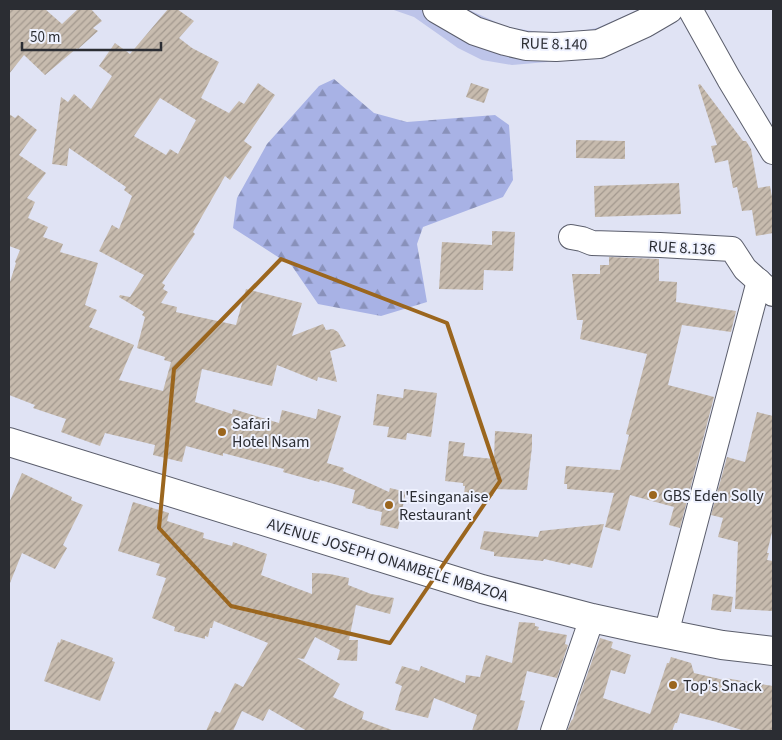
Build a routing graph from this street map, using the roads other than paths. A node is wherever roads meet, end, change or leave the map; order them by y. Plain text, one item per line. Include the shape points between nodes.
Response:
1 (438, 9) edge
2 (670, 9) edge
3 (690, 9) edge
4 (773, 152) edge
5 (571, 237) dead end
6 (766, 287) edge
7 (9, 442) edge
8 (592, 618) junction
9 (666, 634) junction
10 (773, 651) edge
11 (553, 731) edge

1 - 2 main road, RUE 8.140 via 475,31 505,41 526,46 556,47 598,44
3 - 4 street
5 - 6 street, RUE 8.136 via 592,243 732,249 746,269
6 - 9 street
7 - 8 main road, AVENUE JOSEPH ONAMBELE MBAZOA via 482,589
8 - 9 main road, AVENUE JOSEPH ONAMBELE MBAZOA
8 - 11 street
9 - 10 main road, AVENUE JOSEPH ONAMBELE MBAZOA

